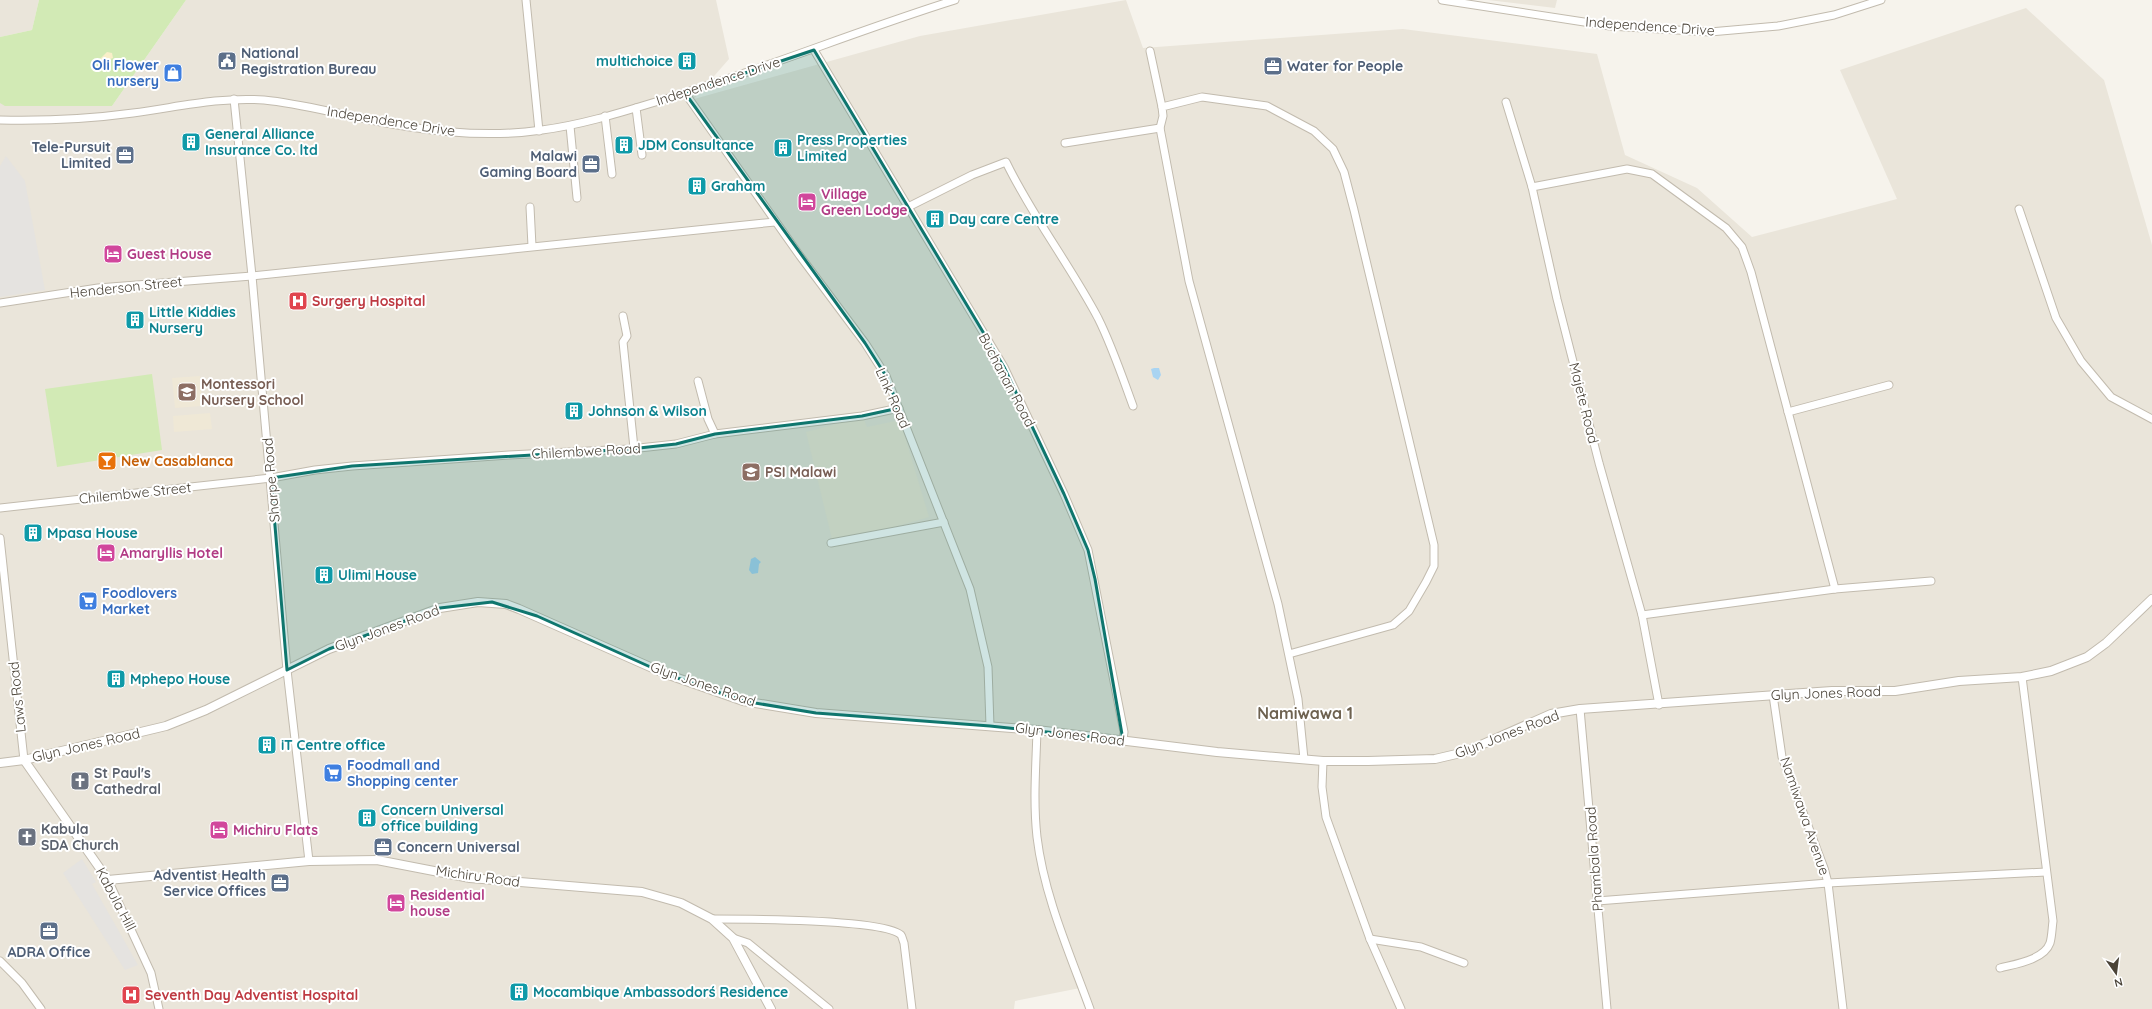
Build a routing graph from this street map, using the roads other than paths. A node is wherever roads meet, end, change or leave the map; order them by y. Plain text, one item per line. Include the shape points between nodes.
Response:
1 (526, 0) edge
2 (928, 0) edge
3 (955, 0) edge
4 (1442, 0) edge
5 (1881, 0) edge
6 (930, 8) junction
7 (814, 50) junction
8 (1150, 51) dead end
9 (685, 93) junction
10 (234, 100) junction
11 (1506, 102) dead end
12 (1162, 107) junction
13 (636, 108) junction
14 (605, 116) junction
15 (0, 120) edge
16 (570, 126) junction
17 (1160, 128) junction
18 (539, 131) junction
19 (1065, 143) dead end
20 (642, 155) dead end
21 (612, 174) dead end
22 (1532, 187) junction
23 (577, 198) dead end
24 (908, 206) junction
25 (530, 207) dead end
26 (2019, 209) dead end
27 (775, 222) junction
28 (532, 246) junction
29 (252, 276) junction
30 (0, 303) edge
31 (623, 316) dead end
32 (698, 381) dead end
33 (1889, 385) dead end
34 (1133, 406) dead end
35 (899, 408) junction
36 (1788, 412) junction
37 (2152, 419) edge
38 (715, 434) junction
39 (634, 448) junction
40 (271, 478) junction
41 (0, 508) edge
42 (944, 522) junction
43 (0, 538) edge
44 (831, 543) dead end
45 (1931, 581) dead end
46 (1834, 589) junction
47 (2152, 599) edge
48 (1642, 615) junction
49 (1289, 654) junction
50 (287, 670) junction
51 (2022, 677) junction
52 (1773, 695) junction
53 (1659, 705) junction
54 (1580, 709) junction
55 (990, 726) junction
56 (1037, 730) junction
57 (1123, 740) junction
58 (1304, 759) junction
59 (24, 760) junction
60 (1323, 761) junction
61 (0, 763) edge
62 (309, 861) junction
63 (2046, 872) junction
64 (108, 880) junction
65 (1828, 883) junction
66 (1597, 900) junction
67 (712, 919) junction
68 (733, 938) junction
69 (1370, 939) junction
70 (0, 962) edge
71 (1464, 963) dead end
72 (2000, 968) dead end
73 (41, 1009) edge
74 (159, 1009) edge
75 (771, 1009) edge
76 (829, 1009) edge
77 (912, 1009) edge
78 (1090, 1009) edge
79 (1402, 1009) edge
80 (1607, 1009) edge
81 (1843, 1009) edge

1 - 18 street
2 - 6 street
3 - 6 street, Independence Drive
4 - 5 street, Independence Drive via 1583,22 1710,32 1778,26 1834,15
6 - 7 street, Independence Drive
7 - 9 street, Independence Drive
7 - 24 street, Buchanan Road
8 - 12 street
9 - 13 street, Independence Drive
9 - 27 street, Link Road
10 - 15 street, Independence Drive via 200,101 133,113 64,120
10 - 18 street, Independence Drive via 265,100 294,104 409,127 454,132
10 - 29 street, Sharpe Road
11 - 22 street, Majete Road
12 - 17 street
12 - 49 street via 1202,97 1268,106 1314,131 1332,149 1344,172 1354,210 1434,544 1434,566 1426,582 1409,612 1393,625
13 - 14 street, Independence Drive
13 - 20 street
14 - 16 street, Independence Drive
14 - 21 street
16 - 18 street, Independence Drive
16 - 23 street
17 - 19 street
17 - 49 street via 1189,281 1278,604
22 - 36 street via 1627,169 1652,174 1726,228 1742,247 1751,272
22 - 48 street, Majete Road via 1597,455
24 - 34 street via 972,175 1006,162 1019,189 1098,319
24 - 57 street, Buchanan Road via 1004,368 1088,550 1124,732
25 - 28 street
26 - 37 street via 2056,318 2081,361 2111,397
27 - 28 street, Henderson Street
27 - 35 street, Link Road via 865,343 886,376
28 - 29 street, Henderson Street
29 - 30 street, Henderson Street via 98,288
29 - 40 street, Sharpe Road
31 - 39 street via 627,336 624,342
32 - 38 street via 708,420
33 - 36 street
35 - 38 street, Chilembwe Road via 855,417
35 - 42 street, Link Road
36 - 46 street
38 - 39 street, Chilembwe Road via 676,444
39 - 40 street, Chilembwe Road via 352,466
40 - 41 street, Chilembwe Street
40 - 50 street, Sharpe Road
42 - 44 street
42 - 55 street, Link Road via 970,589 982,633 988,667
43 - 59 street, Laws Road
45 - 46 street
46 - 48 street
47 - 51 street, Glyn Jones Road via 2106,643 2087,657 2051,671
48 - 53 street, Majete Road
49 - 58 street via 1298,699
50 - 55 street, Glyn Jones Road via 329,649 440,608 492,602 506,604 537,616 660,672 743,701 816,713
50 - 59 street, Glyn Jones Road via 206,710 166,726
50 - 62 street, Sharpe Road
51 - 52 street, Glyn Jones Road via 1959,681 1895,691 1832,691
51 - 63 street
52 - 53 street, Glyn Jones Road
52 - 65 street, Namiwawa Avenue via 1782,757
53 - 54 street, Glyn Jones Road
54 - 60 street, Glyn Jones Road via 1551,714 1465,752 1435,759
54 - 66 street, Phambala Road
55 - 56 street, Glyn Jones Road
56 - 57 street, Glyn Jones Road
56 - 78 street via 1037,838 1056,913
57 - 58 street, Glyn Jones Road via 1217,752
58 - 60 street, Glyn Jones Road
59 - 61 street, Glyn Jones Road
59 - 64 street, Kabula Hill
60 - 69 street via 1322,787 1326,817
62 - 64 street, Michiru Road
62 - 67 street, Michiru Road via 377,860 470,878 642,892 681,903
63 - 65 street
63 - 72 street via 2053,921 2050,944 2034,958
64 - 74 street, Kabula Hill via 151,973
65 - 66 street
65 - 81 street, Namiwawa Avenue
66 - 80 street, Phambala Road
67 - 68 street, Michiru Road
67 - 77 street via 849,923 892,930 901,935 904,943
68 - 75 street, Michiru Road
68 - 76 street via 748,943
69 - 71 street via 1421,947
69 - 79 street
70 - 73 street via 22,983

